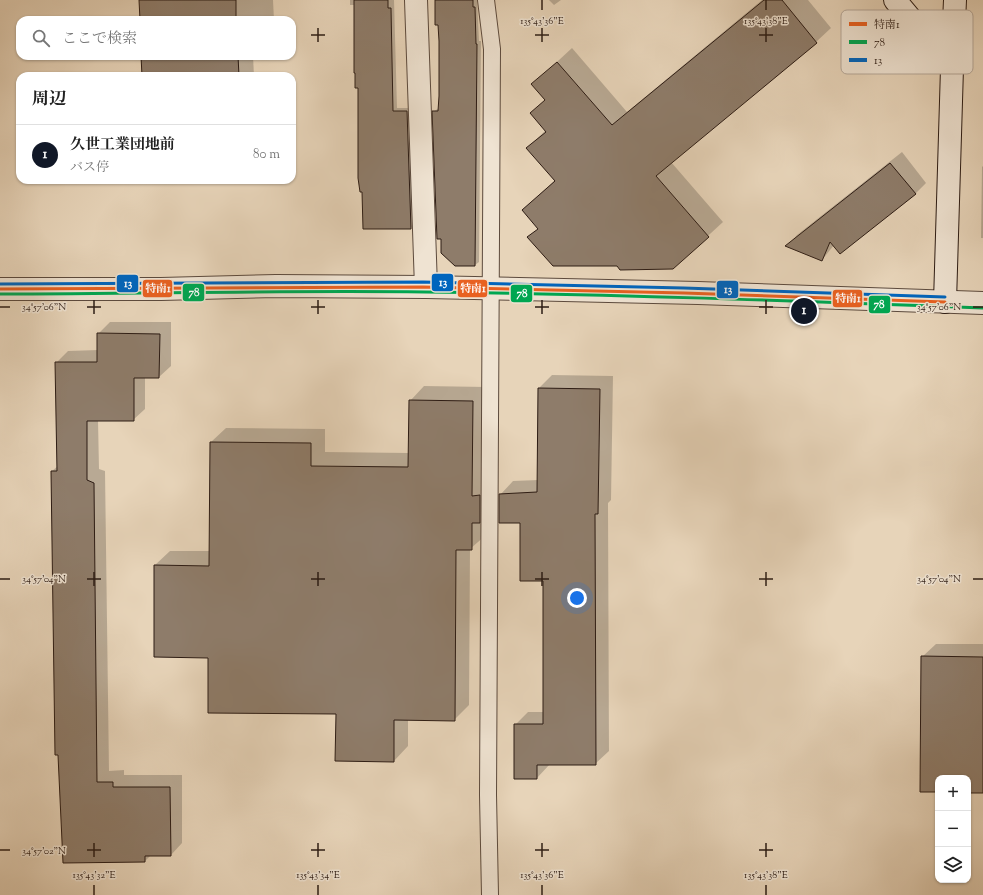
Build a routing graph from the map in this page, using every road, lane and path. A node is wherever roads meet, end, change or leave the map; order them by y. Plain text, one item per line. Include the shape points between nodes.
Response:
1 (416, 0) edge
2 (486, 0) edge
3 (895, 0) edge
4 (956, 0) edge
5 (903, 10) edge
6 (955, 10) edge
7 (952, 74) edge
8 (426, 287) junction
9 (0, 289) edge
10 (489, 289) junction
11 (945, 302) junction
12 (983, 303) edge
13 (490, 895) edge

1 - 8 street
2 - 10 lane via 492,50
3 - 5 street
4 - 6 street
7 - 11 street
8 - 9 street
8 - 10 street
10 - 11 street
10 - 13 lane
11 - 12 street

